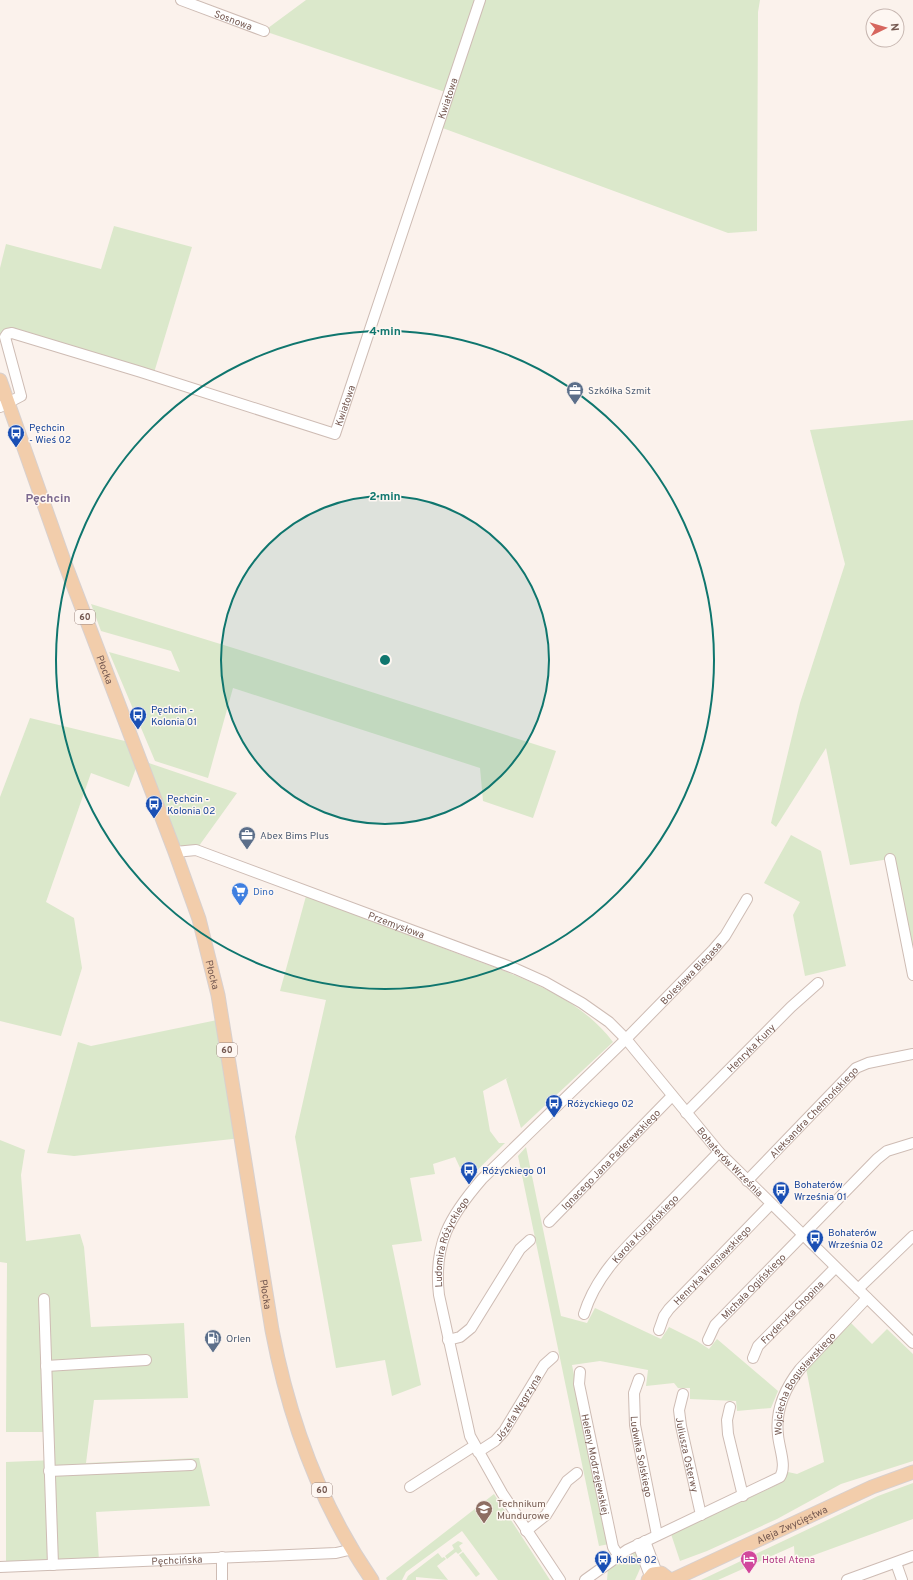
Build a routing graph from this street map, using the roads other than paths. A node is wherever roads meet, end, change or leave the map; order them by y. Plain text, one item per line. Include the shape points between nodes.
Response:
1 (181, 0) edge
2 (480, 0) edge
3 (264, 31) dead end
4 (0, 380) edge
5 (4, 405) edge
6 (175, 852) junction
7 (890, 859) dead end
8 (747, 899) dead end
9 (913, 975) edge
10 (818, 983) dead end
11 (626, 1039) junction
12 (913, 1054) edge
13 (672, 1096) junction
14 (686, 1113) junction
15 (913, 1143) edge
16 (719, 1152) junction
17 (747, 1181) junction
18 (771, 1204) junction
19 (549, 1222) dead end
20 (802, 1235) junction
21 (913, 1236) edge
22 (530, 1240) dead end
23 (836, 1268) junction
24 (858, 1289) junction
25 (867, 1298) junction
26 (44, 1299) dead end
27 (584, 1314) dead end
28 (659, 1330) dead end
29 (448, 1340) junction
30 (708, 1340) dead end
31 (913, 1343) edge
32 (553, 1357) dead end
33 (753, 1358) dead end
34 (146, 1360) dead end
35 (46, 1366) junction
36 (580, 1372) dead end
37 (640, 1379) dead end
38 (683, 1394) dead end
39 (730, 1407) dead end
40 (476, 1449) junction
41 (191, 1465) dead end
42 (49, 1471) junction
43 (913, 1472) edge
44 (577, 1473) dead end
45 (410, 1487) dead end
46 (743, 1496) junction
47 (701, 1516) junction
48 (526, 1531) junction
49 (657, 1535) junction
50 (641, 1542) junction
51 (353, 1549) junction
52 (618, 1555) junction
53 (913, 1556) edge
54 (222, 1557) junction
55 (896, 1563) junction
56 (53, 1564) junction
57 (0, 1567) edge
58 (652, 1577) edge
59 (222, 1580) edge
60 (372, 1580) edge
61 (560, 1580) edge
62 (585, 1580) edge
63 (671, 1580) edge
64 (847, 1580) edge
65 (902, 1580) edge

1 - 3 street, Sosnowa
2 - 5 street, Kwiatowa via 334,434 12,333 5,337 21,396
4 - 5 main road, Płocka / 60
5 - 6 main road, Płocka / 60
6 - 11 street, Przemysłowa via 196,850 516,969 582,1003 609,1022
6 - 51 main road, Płocka / 60 via 199,920 218,995 281,1376 305,1452 328,1504
7 - 9 street
8 - 11 street, Bolesława Biegasa via 725,936 713,950
10 - 14 street, Henryka Kuny
11 - 13 street, Bohaterów Września
11 - 29 street, Ludomira Różyckiego via 482,1179 459,1208 442,1242 438,1258 439,1295
12 - 17 street, Aleksandra Chełmońskiego via 856,1068
13 - 14 street, Bohaterów Września
13 - 19 street, Ignacego Jana Paderewskiego
14 - 16 street, Bohaterów Września
15 - 20 street, Michała Ogińskiego via 887,1151 877,1159
16 - 17 street, Bohaterów Września
16 - 27 street, Karola Kurpińskiego via 616,1257 588,1299
17 - 18 street, Bohaterów Września
18 - 20 street, Bohaterów Września
18 - 28 street, Henryka Wieniawskiego via 669,1308
20 - 23 street, Bohaterów Września
20 - 30 street, Michała Ogińskiego via 715,1325
21 - 24 street
22 - 29 street via 520,1249 471,1328 460,1337
23 - 24 street, Bohaterów Września
23 - 33 street, Fryderyka Chopina via 758,1346
24 - 25 street, Bohaterów Września
25 - 31 street, Bohaterów Września
25 - 46 street, Wojciecha Bogusławskiego via 800,1369 784,1394 777,1421 782,1474 776,1481
26 - 35 street
29 - 40 street, Ludomira Różyckiego via 466,1424
32 - 40 street, Józefa Węgrzyna via 544,1365 504,1431 495,1441
34 - 35 street
35 - 42 street
36 - 52 street, Heleny Modrzejewskiej via 578,1384 613,1547
37 - 49 street, Ludwika Solskiego via 634,1393 635,1425
38 - 47 street, Juliusza Osterwy via 679,1410 681,1426
39 - 46 street via 727,1420 728,1434
40 - 45 street, Józefa Węgrzyna
40 - 48 street, Ludomira Różyckiego
41 - 42 street
42 - 56 street
43 - 63 main road, Aleja Zwycięstwa via 872,1487
44 - 48 street via 567,1481 546,1515
46 - 47 street, Wojciecha Bogusławskiego
47 - 49 street, Wojciecha Bogusławskiego
48 - 61 street, Ludomira Różyckiego
49 - 50 street, Wojciecha Bogusławskiego
50 - 52 street, Wojciecha Bogusławskiego
50 - 58 street
51 - 54 street, Pęchcińska via 336,1553
51 - 60 main road, Płocka / 60
52 - 62 street, Wojciecha Bogusławskiego
53 - 55 street
54 - 56 street, Pęchcińska
54 - 59 street
55 - 64 street
55 - 65 street
56 - 57 street, Pęchcińska
58 - 63 main road via 665,1574

